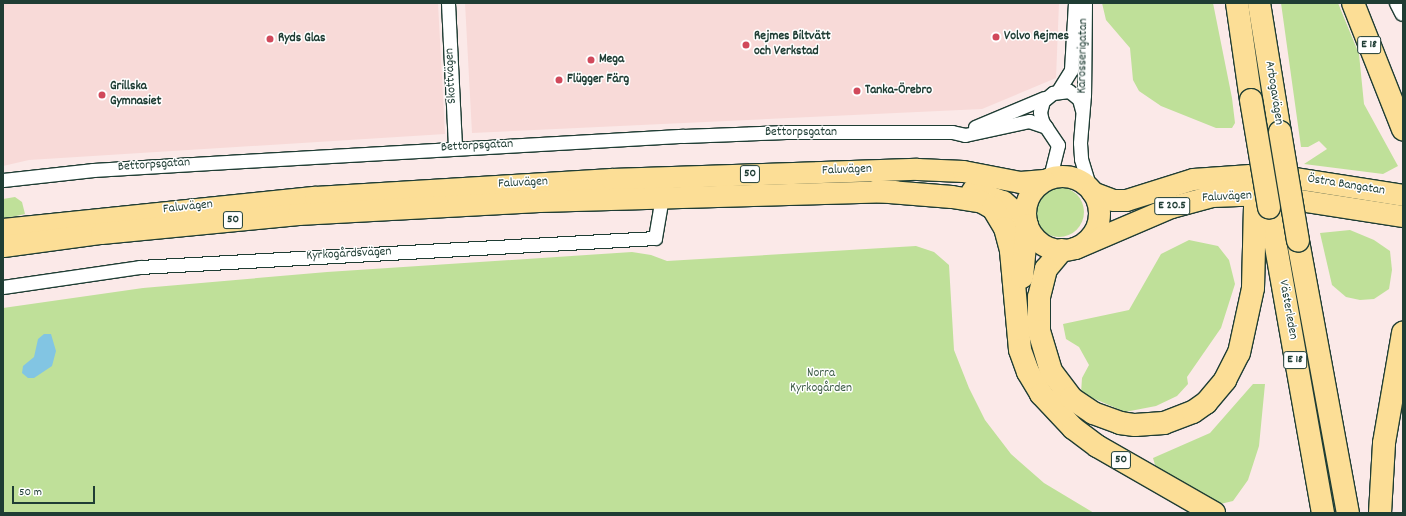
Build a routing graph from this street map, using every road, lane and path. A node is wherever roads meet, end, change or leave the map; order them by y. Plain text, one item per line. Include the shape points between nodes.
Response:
1 (448, 3) edge
2 (1075, 3) edge
3 (1085, 3) edge
4 (1236, 3) edge
5 (1259, 3) edge
6 (1354, 3) edge
7 (1398, 3) edge
8 (1403, 13) edge
9 (1386, 87) junction
10 (1058, 91) junction
11 (1044, 98) junction
12 (1251, 100) junction
13 (1403, 102) edge
14 (1082, 110) junction
15 (1046, 128) junction
16 (1403, 129) edge
17 (952, 132) junction
18 (455, 148) junction
19 (1047, 178) junction
20 (1264, 178) joint
21 (3, 180) edge
22 (1290, 186) junction
23 (1091, 190) junction
24 (877, 191) junction
25 (1403, 195) edge
26 (445, 197) junction
27 (662, 197) junction
28 (1403, 200) edge
29 (1262, 207) junction
30 (1374, 211) junction
31 (1403, 216) edge
32 (1026, 224) junction
33 (3, 229) edge
34 (3, 246) edge
35 (1069, 249) junction
36 (3, 287) edge
37 (1017, 312) junction
38 (1403, 333) edge
39 (1214, 513) edge
40 (1322, 513) edge
41 (1348, 513) edge
42 (1380, 513) edge

1 - 18 street, Skottvägen
2 - 10 street, Karosserigatan via 1071,70
3 - 14 street, Karosserigatan
4 - 12 highway, Arbogavägen / E 18
5 - 22 highway, Arbogavägen / E 18, bridge
6 - 9 highway, E 18
7 - 8 street
9 - 13 highway, E 18
9 - 16 highway, E 18
10 - 11 street, Karosserigatan
10 - 14 street, Karosserigatan via 1069,91 1076,96
11 - 15 street via 1040,112
11 - 17 street, Bettorpsgatan via 987,123
12 - 20 highway, Arbogavägen / E 18, bridge
12 - 29 highway, E 18, bridge
14 - 23 street, Karosserigatan via 1080,151
15 - 17 street, Bettorpsgatan via 1024,121 974,134
15 - 19 street via 1058,145
17 - 18 street, Bettorpsgatan via 786,132
18 - 21 street, Bettorpsgatan via 93,170
19 - 23 highway, E 20.5 via 1071,176
19 - 26 highway, Faluvägen / 50 via 1020,182 963,171 917,169
19 - 32 highway, 50 via 1034,188 1027,199
20 - 29 highway, Västerleden / E 18, bridge
22 - 23 highway, Faluvägen / E 20.5 via 1250,175 1209,176 1169,185 1126,200 1113,200
22 - 25 highway, Östra Bangatan / E 20.5
22 - 30 highway, Östra Bangatan / E 20.5
22 - 35 highway, Faluvägen / E 20.5 via 1194,199
22 - 41 highway, Västerleden / E 18, bridge
23 - 35 highway, E 18 via 1098,208 1096,226 1087,240
24 - 27 highway, Faluvägen / 50
24 - 32 highway, Faluvägen via 973,190 1003,201
24 - 37 highway, 50 via 952,197 982,202 993,208 1001,218 1008,238
26 - 27 highway, Faluvägen / 50
26 - 33 highway, Faluvägen / 50 via 232,204
26 - 34 highway, Faluvägen / 50
27 - 36 street, Kyrkogårdsvägen via 655,238 140,267
28 - 30 highway via 1381,203
29 - 35 highway, E 18 via 1253,288 1239,353 1225,380 1206,403 1179,419 1164,423 1127,424 1093,413 1072,398 1051,371 1039,331 1038,297 1046,269
29 - 40 highway, Västerleden / E 18
30 - 31 highway, Östra Bangatan / E 20.5
32 - 35 highway via 1033,236 1043,245
32 - 37 highway, 50 via 1026,252
37 - 39 highway, 50 via 1018,338 1023,360 1034,384 1050,407 1097,446
38 - 42 highway via 1384,443

